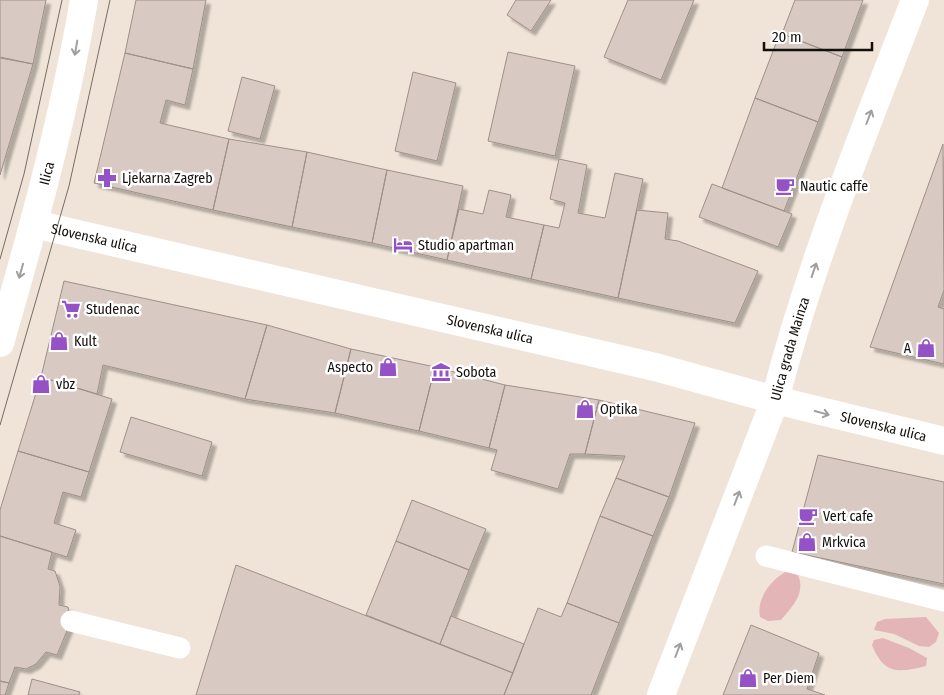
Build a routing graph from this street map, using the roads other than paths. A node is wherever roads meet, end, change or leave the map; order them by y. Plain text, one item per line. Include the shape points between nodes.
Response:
1 (84, 0) edge
2 (915, 0) edge
3 (34, 224) junction
4 (0, 343) edge
5 (774, 400) junction
6 (944, 441) edge
7 (766, 556) dead end
8 (944, 602) edge
9 (71, 621) dead end
10 (180, 648) dead end
11 (661, 695) edge

1 -> 3 street, Ilica via 63,108
5 -> 2 street, Ulica grada Mainza via 795,323
3 -> 4 street, Ilica
3 - 5 street, Slovenska ulica via 655,367
5 -> 6 street, Slovenska ulica
11 -> 5 street, Ulica grada Mainza
7 - 8 lane
9 - 10 lane

